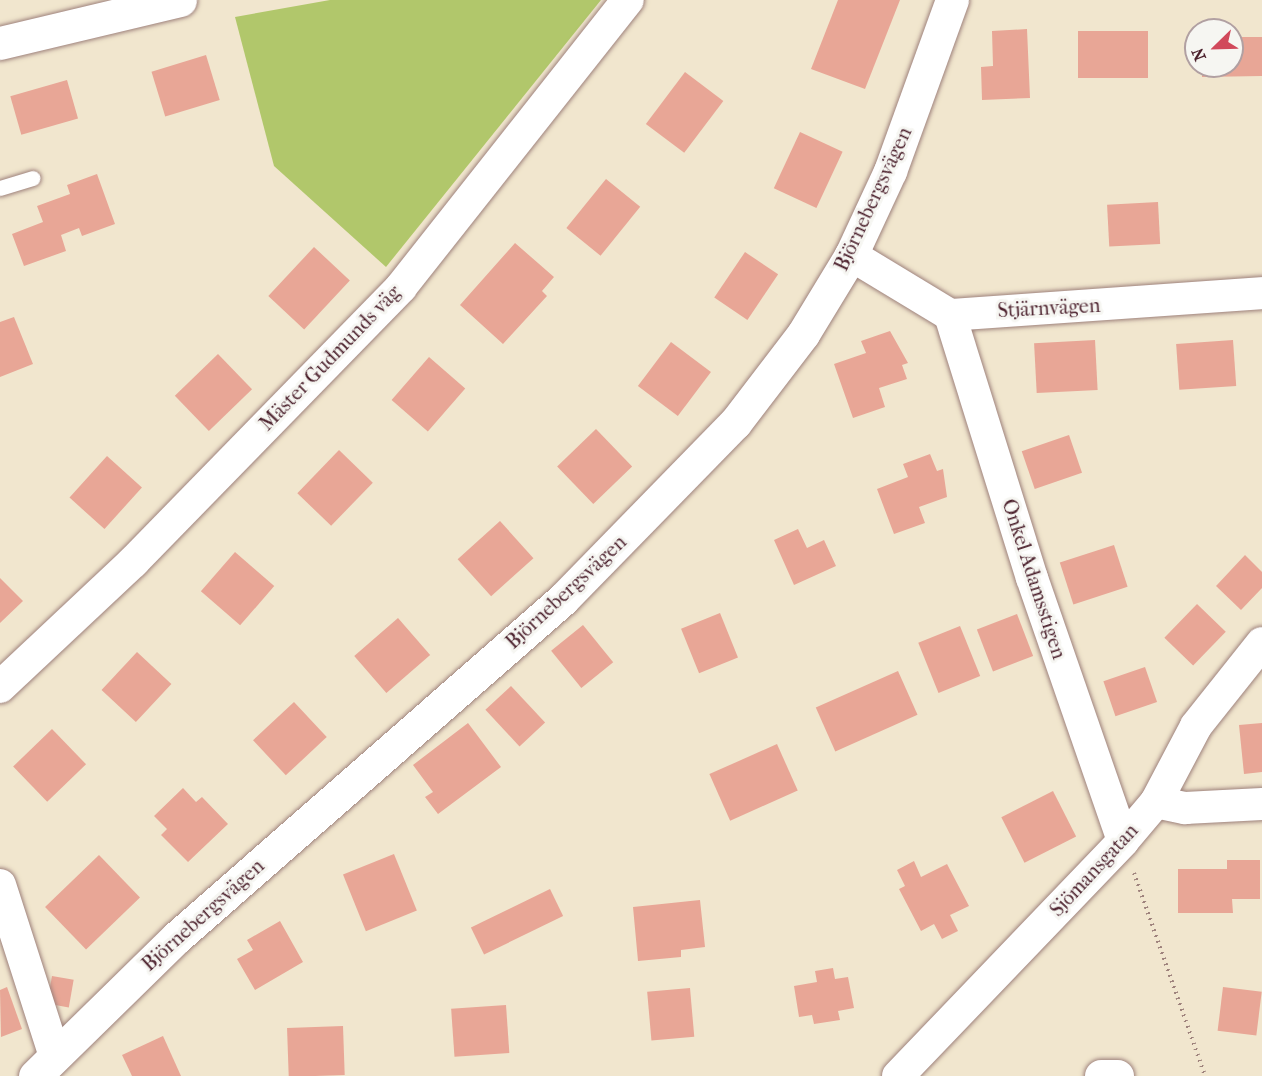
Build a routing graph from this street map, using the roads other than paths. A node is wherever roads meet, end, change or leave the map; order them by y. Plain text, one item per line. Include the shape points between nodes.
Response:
1 (180, 0) edge
2 (628, 0) edge
3 (952, 0) edge
4 (0, 43) edge
5 (33, 178) dead end
6 (0, 188) edge
7 (851, 255) junction
8 (1262, 293) edge
9 (950, 315) junction
10 (1262, 643) edge
11 (0, 687) edge
12 (1156, 802) junction
13 (1262, 804) edge
14 (1123, 841) junction
15 (0, 885) edge
16 (44, 1064) edge
17 (898, 1076) edge
18 (1101, 1076) edge
19 (1118, 1076) edge

1 - 4 street
2 - 11 street, Mäster Gudmunds väg via 400,287 133,562
3 - 7 street, Björnebergsvägen via 890,171
5 - 6 lane
7 - 9 street
7 - 16 street, Björnebergsvägen via 803,334 735,423 610,554 177,937
8 - 9 street, Stjärnvägen
9 - 14 street, Onkel Adamsstigen via 1032,578
10 - 12 street, Sjömansgatan via 1196,726
12 - 13 street via 1185,808
12 - 14 street, Sjömansgatan
14 - 17 street, Sjömansgatan
15 - 16 street
18 - 19 street

